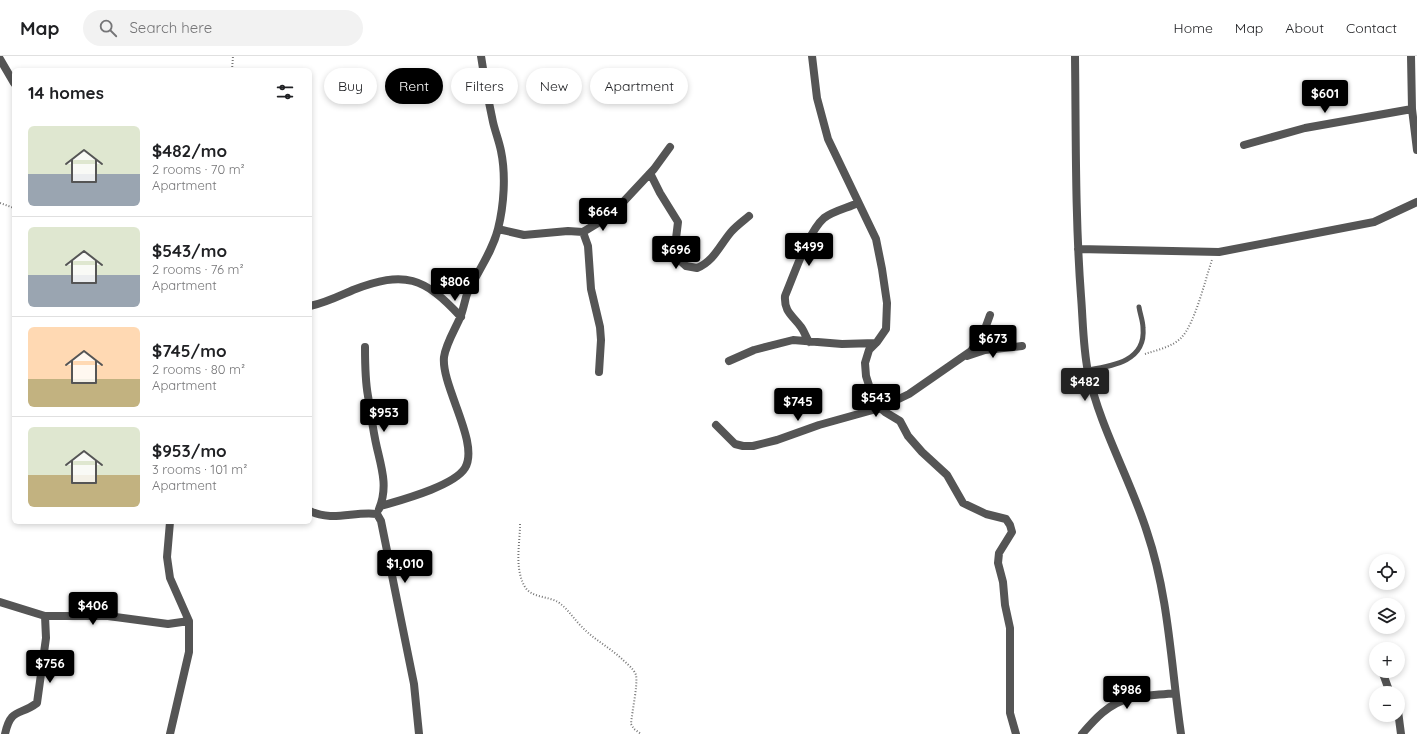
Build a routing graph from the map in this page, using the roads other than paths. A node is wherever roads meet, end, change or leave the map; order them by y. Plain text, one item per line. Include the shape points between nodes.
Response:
1 (481, 56) edge
2 (812, 56) edge
3 (1075, 56) edge
4 (1411, 56) edge
5 (0, 59) edge
6 (12, 80) edge
7 (1412, 109) junction
8 (1244, 145) dead end
9 (670, 147) dead end
10 (1417, 150) edge
11 (650, 173) junction
12 (1417, 202) edge
13 (858, 203) junction
14 (749, 216) dead end
15 (498, 229) junction
16 (583, 232) junction
17 (1078, 249) junction
18 (312, 306) edge
19 (1138, 307) dead end
20 (990, 315) dead end
21 (460, 317) junction
22 (809, 342) junction
23 (876, 344) junction
24 (1022, 346) dead end
25 (365, 347) dead end
26 (962, 357) junction
27 (729, 361) dead end
28 (1088, 370) junction
29 (599, 372) dead end
30 (880, 408) junction
31 (716, 425) dead end
32 (379, 510) junction
33 (312, 512) edge
34 (170, 524) edge
35 (0, 602) edge
36 (45, 616) junction
37 (189, 621) junction
38 (1175, 693) junction
39 (1399, 722) edge
40 (5, 734) edge
41 (170, 734) edge
42 (419, 734) edge
43 (1016, 734) edge
44 (1082, 734) edge
45 (1181, 734) edge
46 (1401, 734) edge

1 - 15 street via 501,151 504,191
2 - 13 street via 817,98 828,139
3 - 17 street
4 - 7 street
5 - 6 street
7 - 8 street via 1305,128
7 - 10 street
9 - 11 street
11 - 14 street via 678,222 674,255 686,266 697,268 709,260 732,231
11 - 16 street via 611,215
12 - 17 street via 1374,222 1214,252
13 - 22 street via 825,218 817,225 785,296 788,311 802,328
13 - 23 street via 876,238 887,303 886,329
15 - 16 street via 524,235
15 - 21 street via 486,260 467,294
16 - 29 street via 588,246 591,289 601,334
17 - 28 street
18 - 21 street via 365,286 397,278 427,286 442,297
19 - 28 lane via 1143,328 1141,348 1124,361
20 - 26 street via 978,343
21 - 32 street via 447,346 444,365 466,438 469,454 465,468 443,484
22 - 23 street
22 - 27 street via 793,340 774,344
23 - 30 street via 869,350 865,363 873,398
24 - 26 street via 985,350
25 - 32 street via 367,395 383,468 384,486
26 - 30 street via 909,394
28 - 38 street via 1094,398 1148,533 1166,609
30 - 31 street via 753,446 735,444
30 - 43 street via 900,422 908,436 947,475 963,503 986,514 1006,519 1010,525 1012,532 999,553 998,563 1010,628 1010,713
32 - 33 street via 340,516
32 - 42 street via 414,684
34 - 37 street via 167,557 170,578
35 - 36 street
36 - 37 street via 108,616 168,624
36 - 40 street via 46,638 37,703 16,712 8,723
37 - 41 street via 189,652
38 - 44 street via 1127,699 1106,709
38 - 45 street
39 - 46 street

